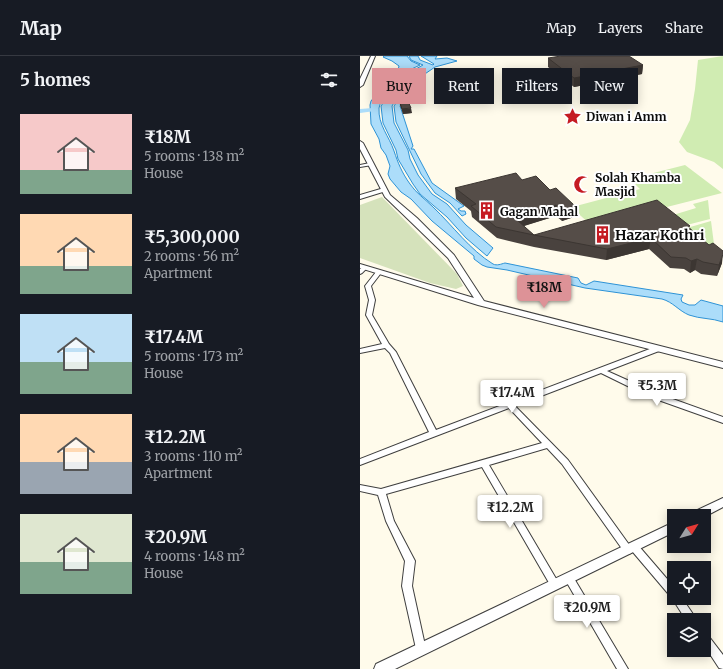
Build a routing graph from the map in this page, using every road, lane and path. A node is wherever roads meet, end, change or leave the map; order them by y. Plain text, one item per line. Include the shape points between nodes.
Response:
1 (373, 56) edge
2 (362, 77) edge
3 (360, 85) edge
4 (360, 143) edge
5 (370, 164) junction
6 (360, 166) edge
7 (384, 190) junction
8 (360, 197) edge
9 (362, 268) edge
10 (378, 273) junction
11 (481, 303) junction
12 (386, 345) junction
13 (657, 349) junction
14 (360, 351) edge
15 (723, 365) edge
16 (600, 370) junction
17 (510, 405) junction
18 (723, 420) edge
19 (434, 434) junction
20 (547, 445) junction
21 (360, 462) edge
22 (484, 463) junction
23 (360, 488) edge
24 (381, 492) junction
25 (723, 502) edge
26 (709, 509) edge
27 (667, 530) edge
28 (631, 548) junction
29 (569, 578) junction
30 (555, 585) junction
31 (667, 587) edge
32 (711, 647) edge
33 (421, 650) junction
34 (723, 664) edge
35 (381, 669) edge
36 (623, 669) edge

1 - 2 street
2 - 3 street
4 - 5 street
5 - 6 street
5 - 7 street
7 - 8 street
7 - 11 street via 387,196 451,258
9 - 10 street
10 - 11 street
10 - 12 street via 368,286 372,300 369,315
11 - 13 street
12 - 14 street
12 - 19 street via 393,352
13 - 15 street
13 - 16 street
16 - 17 street
16 - 18 street via 653,395
17 - 19 street
17 - 20 street
19 - 21 street
20 - 22 street
20 - 28 street via 565,462
22 - 24 street
22 - 30 street
23 - 24 street
24 - 33 street via 390,521 410,561 407,586
25 - 26 street
27 - 28 street
28 - 29 street
28 - 31 street
29 - 30 street
29 - 36 street
30 - 33 street
32 - 34 street
33 - 35 street

